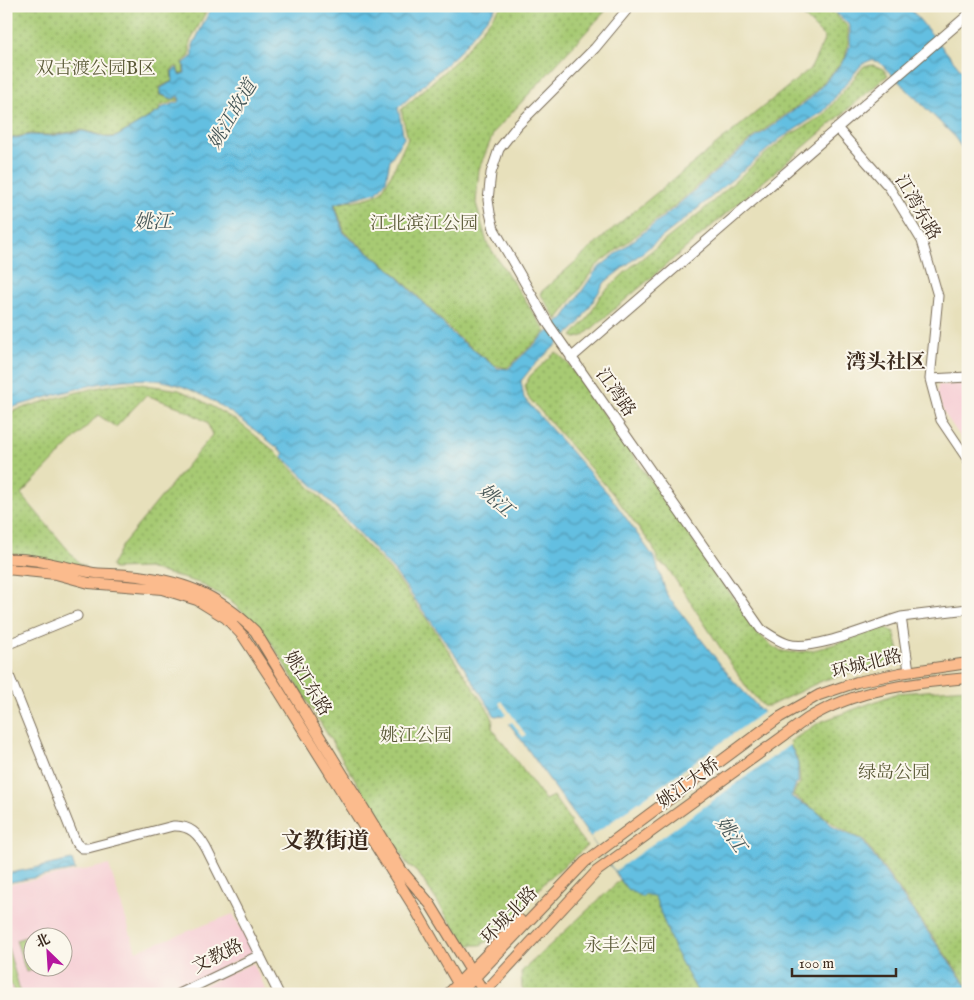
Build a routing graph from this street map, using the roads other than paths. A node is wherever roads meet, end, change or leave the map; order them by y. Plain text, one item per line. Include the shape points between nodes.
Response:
1 (630, 6) edge
2 (968, 15) edge
3 (837, 128) junction
4 (571, 358) junction
5 (968, 377) edge
6 (930, 379) junction
7 (968, 460) edge
8 (6, 559) edge
9 (6, 569) edge
10 (968, 609) edge
11 (77, 616) dead end
12 (901, 618) junction
13 (6, 645) edge
14 (968, 663) edge
15 (6, 668) edge
16 (909, 671) junction
17 (968, 678) edge
18 (780, 717) joint
19 (799, 725) joint
20 (585, 862) joint
21 (597, 871) joint
22 (260, 954) junction
23 (472, 975) junction
24 (461, 990) edge
25 (178, 994) edge
26 (279, 994) edge
27 (448, 994) edge
28 (484, 994) edge

1 - 4 street, 江湾路 via 595,48 518,125 499,149 492,173 488,200 494,229
2 - 3 street
3 - 4 street
3 - 6 street, 江湾东路 via 889,187 922,242 938,296
4 - 12 street, 江湾路 via 761,629 790,645 815,645
5 - 6 street
6 - 7 street, 江湾东路 via 941,420
8 - 23 main road, 姚江东路 via 20,558 92,573 161,578 206,594 244,620 264,644 402,871 430,904
9 - 24 main road, 姚江东路 via 56,574 89,583 162,588 197,600 226,618 243,636 274,683 414,907
10 - 12 street
11 - 13 street
12 - 16 street
14 - 16 main road, 环城北路
15 - 22 street via 76,843 88,848 173,826 182,825 193,830 206,848
16 - 18 main road, 环城北路 via 856,682 799,705
17 - 19 main road, 环城北路 via 869,692 824,709
18 - 20 main road, 姚江大桥
19 - 21 main road, 姚江大桥
20 - 23 main road, 环城北路
21 - 28 main road, 环城北路
22 - 25 street, 文教路
22 - 26 street, 文教路
23 - 24 main road, 环城北路
23 - 28 main road, 姚江东路
24 - 27 main road, 环城北路

